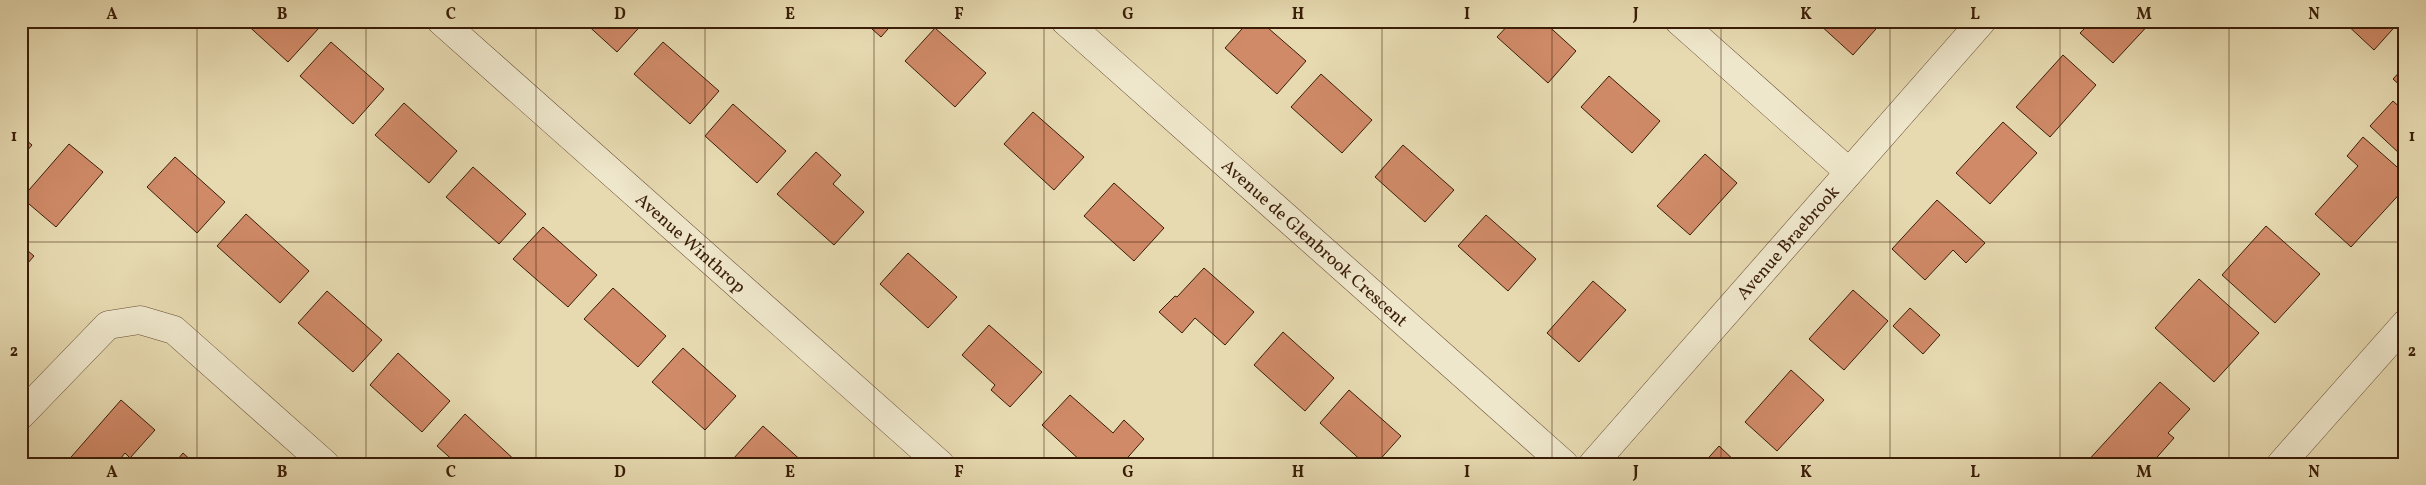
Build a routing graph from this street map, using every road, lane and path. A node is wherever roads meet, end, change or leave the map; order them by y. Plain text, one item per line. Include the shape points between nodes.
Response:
1 (441, 21) edge
2 (1065, 21) edge
3 (1679, 21) edge
4 (1982, 21) edge
5 (1849, 172) junction
6 (2405, 324) edge
7 (21, 415) edge
8 (325, 464) edge
9 (940, 464) edge
10 (1564, 464) edge
11 (1593, 464) edge
12 (2281, 464) edge

1 - 9 street, Avenue Winthrop
2 - 10 street, Avenue de Glenbrook Crescent
3 - 5 street
4 - 5 street, Avenue Braebrook
5 - 11 street, Avenue Braebrook
6 - 12 street
7 - 8 street via 108,325 140,320 174,330

